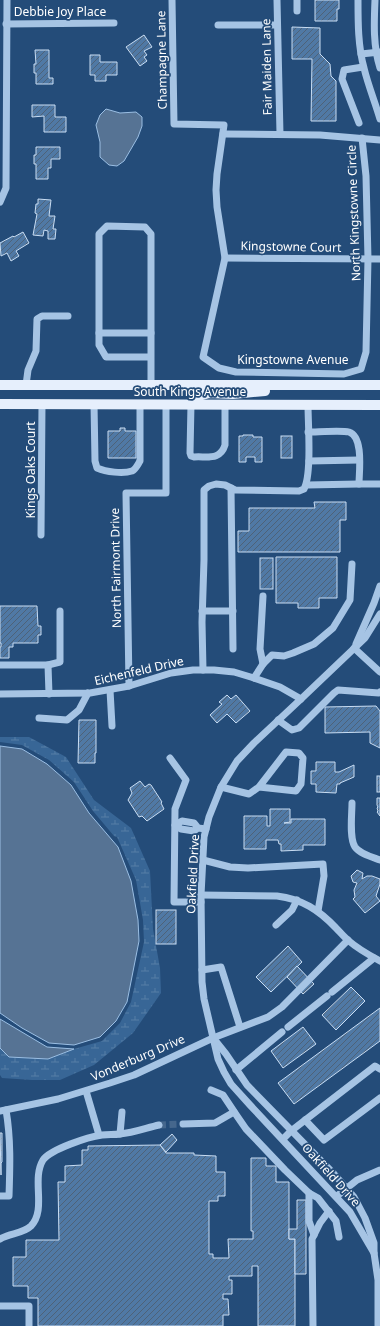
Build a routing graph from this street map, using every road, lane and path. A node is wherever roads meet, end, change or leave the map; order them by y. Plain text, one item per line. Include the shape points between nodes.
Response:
1 (7, 0) edge
2 (172, 0) edge
3 (277, 0) edge
4 (296, 0) edge
5 (358, 0) edge
6 (374, 0) edge
7 (297, 11) dead end
8 (114, 23) dead end
9 (6, 24) junction
10 (218, 25) dead end
11 (277, 25) junction
12 (378, 52) edge
13 (361, 54) junction
14 (363, 67) junction
15 (380, 68) edge
16 (380, 119) edge
17 (359, 123) dead end
18 (223, 134) junction
19 (280, 134) junction
20 (362, 138) junction
21 (380, 140) edge
22 (0, 202) edge
23 (225, 258) junction
24 (368, 259) junction
25 (380, 259) edge
26 (68, 316) dead end
27 (99, 333) junction
28 (151, 333) junction
29 (151, 357) junction
30 (361, 369) joint
31 (0, 385) edge
32 (26, 385) junction
33 (151, 385) junction
34 (315, 385) junction
35 (380, 385) edge
36 (0, 404) edge
37 (42, 404) junction
38 (94, 404) junction
39 (140, 404) junction
40 (191, 404) junction
41 (166, 405) junction
42 (226, 405) junction
43 (308, 405) junction
44 (380, 406) edge
45 (308, 432) junction
46 (359, 460) junction
47 (309, 461) junction
48 (359, 484) junction
49 (380, 484) edge
50 (307, 485) junction
51 (231, 488) junction
52 (41, 535) dead end
53 (352, 564) dead end
54 (380, 586) edge
55 (263, 596) dead end
56 (60, 611) dead end
57 (202, 611) junction
58 (233, 611) junction
59 (380, 614) edge
60 (354, 648) junction
61 (233, 649) dead end
62 (0, 664) edge
63 (263, 664) junction
64 (48, 665) junction
65 (203, 670) junction
66 (380, 672) edge
67 (254, 678) junction
68 (128, 686) junction
69 (110, 690) junction
70 (88, 693) junction
71 (380, 693) edge
72 (0, 694) edge
73 (49, 694) junction
74 (301, 700) junction
75 (39, 718) dead end
76 (278, 720) junction
77 (112, 726) dead end
78 (170, 758) dead end
79 (221, 787) junction
80 (259, 787) junction
81 (352, 803) dead end
82 (175, 825) junction
83 (202, 829) junction
84 (202, 860) junction
85 (380, 860) edge
86 (201, 898) junction
87 (297, 900) junction
88 (318, 912) junction
89 (276, 925) dead end
90 (348, 940) junction
91 (377, 960) edge
92 (202, 970) junction
93 (240, 1027) junction
94 (288, 1027) dead end
95 (282, 1032) dead end
96 (213, 1038) junction
97 (380, 1069) edge
98 (236, 1070) junction
99 (211, 1090) dead end
100 (86, 1092) junction
101 (380, 1098) edge
102 (3, 1110) edge
103 (122, 1112) dead end
104 (234, 1112) junction
105 (305, 1120) junction
106 (183, 1124) tunnel mouth
107 (159, 1125) tunnel mouth
108 (291, 1131) junction
109 (120, 1134) junction
110 (99, 1135) junction
111 (283, 1139) junction
112 (380, 1170) edge
113 (346, 1188) junction
114 (309, 1193) junction
115 (0, 1196) edge
116 (337, 1196) junction
117 (329, 1211) junction
118 (314, 1235) junction
119 (339, 1237) dead end
120 (0, 1239) edge
121 (374, 1253) junction
122 (379, 1305) edge
123 (0, 1306) edge
124 (29, 1326) edge
125 (313, 1326) edge
126 (378, 1326) edge

1 - 9 street
2 - 18 street, Champagne Lane via 174,124 224,126
3 - 11 street, Fair Maiden Lane
4 - 7 street
5 - 13 street
6 - 12 street
8 - 9 street, Debbie Joy Place
9 - 22 street via 6,188
10 - 11 street
11 - 19 street, Fair Maiden Lane
12 - 13 street
12 - 15 street
13 - 14 street
14 - 16 street
14 - 17 street via 344,70 342,79
18 - 19 street
18 - 23 street via 216,190
19 - 20 street, North Kingstowne Circle
20 - 21 street
20 - 24 street, North Kingstowne Circle via 366,176
23 - 24 street, Kingstowne Court
23 - 30 street, Kingstowne Avenue via 203,357 219,368 236,372 344,374
24 - 25 street, Kingstowne Court
24 - 30 street, North Kingstowne Circle via 366,352
26 - 32 street via 42,316 37,319 36,351 28,370
27 - 28 street
27 - 28 street via 99,234 107,226 145,227 151,234
27 - 29 street via 99,345 106,357
28 - 29 street
29 - 33 street
31 - 32 main road, South Kings Avenue
32 - 33 main road, South Kings Avenue
33 - 34 main road, South Kings Avenue
34 - 35 main road, South Kings Avenue
34 - 40 main road via 247,393 209,393 198,396
36 - 37 main road, South Kings Avenue
37 - 38 main road, South Kings Avenue
37 - 52 street, Kings Oaks Court
38 - 39 main road, South Kings Avenue
38 - 39 street via 95,461 97,468 105,472 133,471 140,461
39 - 41 main road, South Kings Avenue
40 - 41 main road, South Kings Avenue
40 - 42 main road, South Kings Avenue
40 - 42 street via 190,453 194,457 217,457 222,454 225,445
41 - 68 street, North Fairmont Drive via 166,493 126,493
42 - 43 main road, South Kings Avenue
43 - 44 main road, South Kings Avenue
43 - 45 street
45 - 46 street via 349,432 356,436 359,444
45 - 47 street
46 - 47 street
46 - 48 street
47 - 50 street
48 - 49 street
48 - 50 street
50 - 51 street via 299,491
51 - 57 street via 216,484 204,490
51 - 58 street
53 - 63 street via 350,600 333,628 314,644 284,656 272,655
54 - 60 street, Oakfield Drive
55 - 63 street via 260,649
56 - 64 street via 60,662
57 - 58 street
57 - 65 street
58 - 61 street
59 - 60 street, Oakfield Drive via 365,638
60 - 66 street
60 - 74 street, Oakfield Drive
62 - 64 street
63 - 67 street
64 - 73 street
65 - 67 street, Eichenfeld Drive via 234,672
65 - 68 street, Eichenfeld Drive via 171,673
67 - 74 street, Eichenfeld Drive via 280,687
68 - 69 street, Eichenfeld Drive
69 - 70 street, Eichenfeld Drive
69 - 77 street
70 - 73 street, Eichenfeld Drive
70 - 75 street via 79,710 68,720
71 - 76 street via 338,690 299,728 292,730
72 - 73 street, Eichenfeld Drive
74 - 76 street, Oakfield Drive
76 - 79 street, Oakfield Drive via 237,761
78 - 82 street via 186,780 175,809
79 - 80 street via 249,794
79 - 83 street, Oakfield Drive
80 - 80 street via 286,752 299,753 302,758 301,784 296,791
81 - 85 street via 352,840 355,848
82 - 83 street via 182,821 194,823
82 - 86 street via 174,902
83 - 84 street, Oakfield Drive
84 - 86 street, Oakfield Drive
84 - 88 street via 230,867 248,868 323,864 324,876
86 - 87 street via 278,896
86 - 92 street, Oakfield Drive
87 - 88 street
87 - 89 street via 292,910
88 - 90 street
90 - 91 street
90 - 93 street, Vonderburg Drive via 275,1013
91 - 94 street
92 - 93 street via 221,967
92 - 96 street, Oakfield Drive via 204,999
93 - 96 street, Vonderburg Drive
95 - 98 street
96 - 98 street, Oakfield Drive
96 - 100 street, Vonderburg Drive via 134,1075
96 - 111 street, Oakfield Drive via 218,1059 231,1084
97 - 105 street via 375,1066
98 - 108 street, Oakfield Drive
99 - 104 street via 223,1095
100 - 102 street, Vonderburg Drive
100 - 110 street
101 - 105 street via 324,1140
102 - 115 street via 10,1141 9,1196
103 - 109 street
104 - 106 street via 216,1123
104 - 114 street via 246,1129
105 - 108 street
107 - 109 street
108 - 111 street
108 - 113 street, Oakfield Drive
109 - 110 street
110 - 120 street via 52,1152 43,1161 38,1174 38,1209 35,1219 30,1227
111 - 116 street, Oakfield Drive
112 - 113 street
113 - 116 street
113 - 121 street, Oakfield Drive via 365,1218 374,1243
114 - 117 street via 318,1198
114 - 118 street via 309,1221
116 - 121 street, Oakfield Drive via 356,1220
117 - 118 street
117 - 119 street via 336,1221
118 - 125 street
121 - 122 street, Oakfield Drive
122 - 126 street, Oakfield Drive
123 - 124 street via 29,1306

